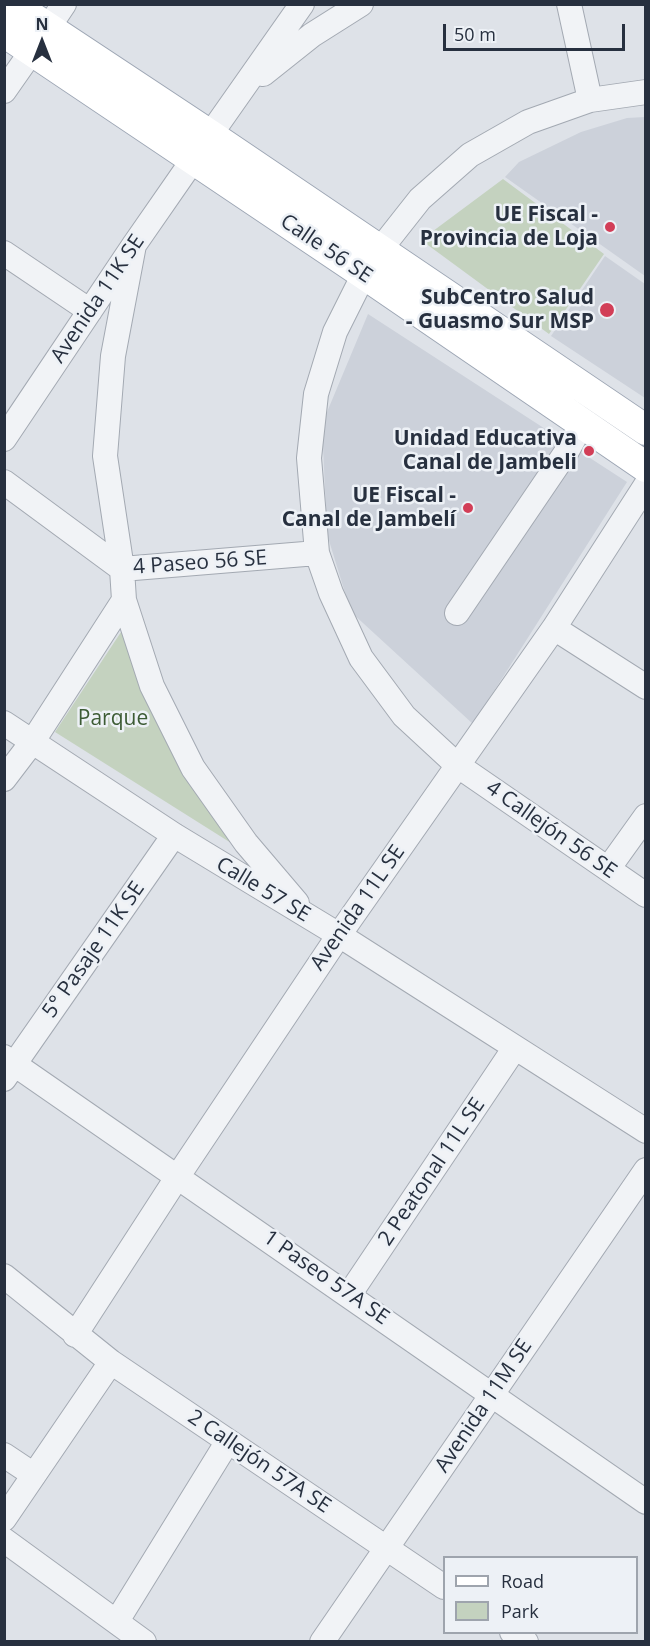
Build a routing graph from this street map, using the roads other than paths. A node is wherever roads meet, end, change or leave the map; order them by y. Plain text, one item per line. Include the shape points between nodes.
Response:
1 (12, 4) edge
2 (302, 4) edge
3 (361, 4) edge
4 (569, 4) edge
5 (48, 28) edge
6 (4, 32) edge
7 (4, 91) edge
8 (241, 92) junction
9 (645, 92) edge
10 (590, 100) junction
11 (210, 135) junction
12 (193, 160) junction
13 (134, 244) junction
14 (4, 253) edge
15 (372, 262) junction
16 (90, 311) junction
17 (582, 424) junction
18 (645, 430) edge
19 (4, 439) edge
20 (645, 467) edge
21 (4, 482) edge
22 (645, 484) edge
23 (317, 553) junction
24 (122, 569) junction
25 (124, 600) junction
26 (457, 613) dead end
27 (554, 628) junction
28 (645, 687) edge
29 (4, 723) edge
30 (33, 741) junction
31 (457, 765) junction
32 (4, 779) edge
33 (645, 816) edge
34 (174, 835) junction
35 (608, 869) junction
36 (645, 895) edge
37 (309, 918) junction
38 (339, 935) junction
39 (514, 1049) junction
40 (8, 1066) edge
41 (645, 1131) edge
42 (645, 1170) edge
43 (178, 1176) junction
44 (4, 1276) edge
45 (349, 1295) junction
46 (75, 1335) junction
47 (111, 1362) junction
48 (492, 1394) junction
49 (228, 1441) junction
50 (4, 1455) edge
51 (34, 1475) junction
52 (645, 1502) edge
53 (4, 1518) edge
54 (4, 1539) edge
55 (386, 1548) junction
56 (443, 1586) edge
57 (117, 1621) junction
58 (144, 1641) edge
59 (322, 1641) edge

1 - 5 main road, Calle 56 SE
2 - 8 street
3 - 8 street via 312,35
4 - 10 street
5 - 6 main road, Calle 56 SE
5 - 7 street
5 - 11 main road, Calle 56 SE
5 - 12 main road, Calle 56 SE
8 - 11 street
9 - 10 street, 4 Callejón 56 SE
10 - 15 street, 4 Callejón 56 SE via 528,122 470,155 420,199
11 - 15 main road, Calle 56 SE
12 - 13 street, Avenida 11K SE
12 - 15 main road, Calle 56 SE
13 - 16 street, Avenida 11K SE
13 - 24 street via 113,356 105,456
14 - 16 street
15 - 17 main road, Calle 56 SE
15 - 18 main road, Calle 56 SE
15 - 23 street, 4 Callejón 56 SE via 335,332 316,394 309,458
16 - 19 street, Avenida 11K SE
17 - 20 main road, Calle 56 SE
17 - 26 street
21 - 24 street, 4 Paseo 56 SE
22 - 27 street, Avenida 11L SE
23 - 24 street, 4 Paseo 56 SE
23 - 31 street, 4 Callejón 56 SE via 361,658 404,716
24 - 25 street
25 - 30 street
25 - 37 street via 152,687 193,768 246,843
27 - 28 street
27 - 31 street, Avenida 11L SE
29 - 30 street, Calle 57 SE
30 - 32 street
30 - 34 street, Calle 57 SE
31 - 35 street, 4 Callejón 56 SE
31 - 38 street, Avenida 11L SE
33 - 35 street
34 - 37 street, Calle 57 SE
34 - 40 street, 5° Pasaje 11K SE
35 - 36 street, 4 Callejón 56 SE
37 - 38 street, Calle 57 SE
38 - 39 street, Calle 57 SE
38 - 43 street, Avenida 11L SE
39 - 41 street, Calle 57 SE
39 - 45 street, 2 Peatonal 11L SE
40 - 43 street, 1 Paseo 57A SE
42 - 48 street, Avenida 11M SE
43 - 45 street, 1 Paseo 57A SE
43 - 46 street, Avenida 11L SE
44 - 46 street, 2 Callejón 57A SE
45 - 48 street, 1 Paseo 57A SE
46 - 47 street, 2 Callejón 57A SE
47 - 49 street, 2 Callejón 57A SE
47 - 51 street
48 - 52 street, 1 Paseo 57A SE
48 - 55 street, Avenida 11M SE
49 - 55 street, 2 Callejón 57A SE
49 - 57 street
50 - 51 street
51 - 53 street
54 - 57 street
55 - 56 street, 2 Callejón 57A SE
55 - 59 street, Avenida 11M SE
57 - 58 street

